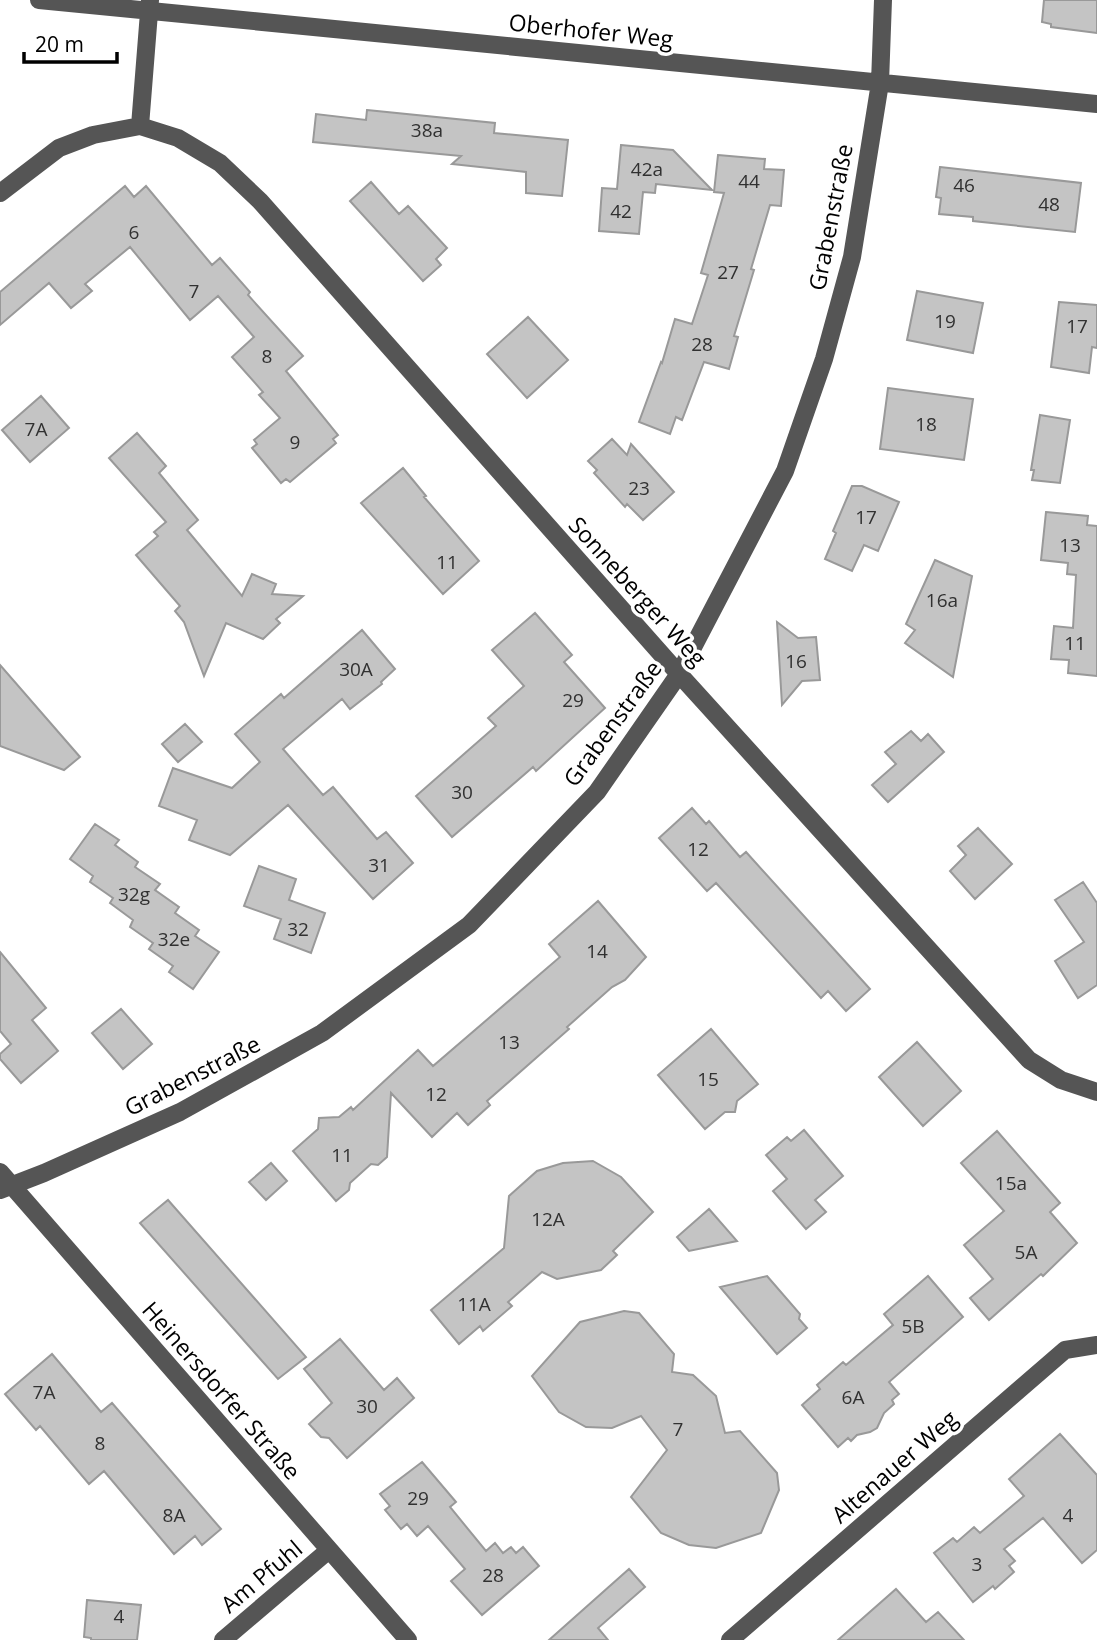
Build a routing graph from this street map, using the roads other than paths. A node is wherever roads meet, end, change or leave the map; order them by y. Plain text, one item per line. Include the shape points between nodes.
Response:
1 (39, 0) edge
2 (883, 0) edge
3 (149, 5) edge
4 (880, 83) junction
5 (1097, 104) edge
6 (141, 126) junction
7 (0, 193) edge
8 (679, 674) junction
9 (1097, 1092) edge
10 (0, 1172) edge
11 (6, 1188) edge
12 (1097, 1345) edge
13 (329, 1550) junction
14 (223, 1640) edge
15 (408, 1640) edge
16 (730, 1640) edge

1 - 3 street, Oberhofer Weg
2 - 4 street, Grabenstraße
3 - 4 street, Oberhofer Weg
3 - 6 street
4 - 5 street, Oberhofer Weg
4 - 8 street, Grabenstraße via 852,257 824,359 785,471
6 - 7 street via 93,135 59,148
6 - 8 street, Sonneberger Weg via 177,138 220,163 260,201
8 - 9 street, Sonneberger Weg via 1029,1060 1061,1080
8 - 11 street, Grabenstraße via 597,792 469,926 322,1033 180,1112
10 - 11 street, Heinersdorfer Straße
11 - 13 street, Heinersdorfer Straße
12 - 16 street, Altenauer Weg via 1065,1350
13 - 14 street, Am Pfuhl
13 - 15 street, Heinersdorfer Straße

